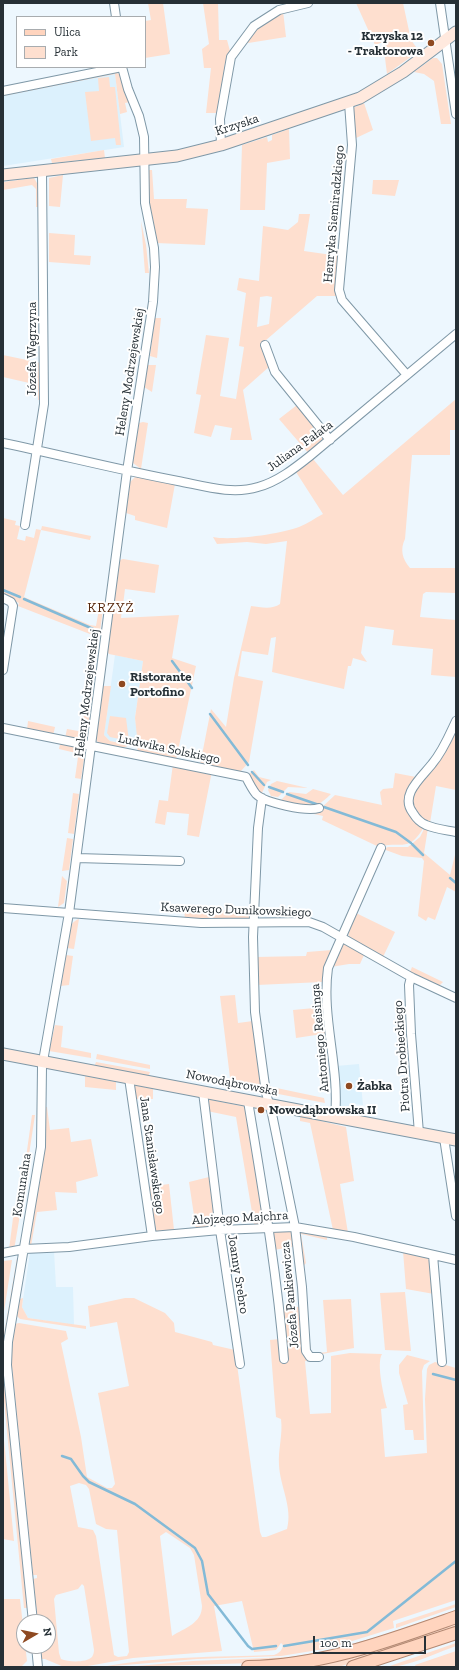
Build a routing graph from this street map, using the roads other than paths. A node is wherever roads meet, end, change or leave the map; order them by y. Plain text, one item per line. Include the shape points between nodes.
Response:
1 (114, 3) edge
2 (308, 3) edge
3 (440, 3) edge
4 (116, 16) edge
5 (456, 32) edge
6 (445, 40) junction
7 (117, 68) edge
8 (122, 68) edge
9 (3, 91) edge
10 (349, 103) junction
11 (456, 114) edge
12 (221, 145) junction
13 (145, 160) junction
14 (42, 171) junction
15 (3, 175) edge
16 (456, 334) edge
17 (265, 345) dead end
18 (407, 375) junction
19 (330, 440) junction
20 (3, 443) edge
21 (38, 450) junction
22 (127, 471) junction
23 (25, 525) dead end
24 (3, 598) edge
25 (3, 670) edge
26 (456, 721) edge
27 (3, 728) edge
28 (92, 747) junction
29 (262, 798) junction
30 (319, 808) dead end
31 (456, 832) edge
32 (381, 848) dead end
33 (77, 858) junction
34 (180, 861) dead end
35 (3, 908) edge
36 (69, 913) junction
37 (254, 924) junction
38 (342, 938) junction
39 (410, 977) junction
40 (456, 998) edge
41 (3, 1054) edge
42 (43, 1062) junction
43 (129, 1078) junction
44 (203, 1092) junction
45 (248, 1100) junction
46 (268, 1104) junction
47 (335, 1117) junction
48 (420, 1133) junction
49 (444, 1138) junction
50 (456, 1140) edge
51 (456, 1216) edge
52 (295, 1227) junction
53 (269, 1228) junction
54 (220, 1230) junction
55 (152, 1236) junction
56 (24, 1249) junction
57 (3, 1253) edge
58 (433, 1255) junction
59 (456, 1260) edge
60 (319, 1357) dead end
61 (284, 1359) dead end
62 (442, 1362) dead end
63 (240, 1364) dead end
64 (32, 1614) edge
65 (456, 1617) edge
66 (456, 1633) edge
67 (37, 1654) edge
68 (38, 1667) edge
69 (248, 1667) edge
70 (353, 1667) edge

1 - 4 street
2 - 12 street via 279,10 254,26 231,57 220,119
3 - 6 street
5 - 6 street, Krzyska
6 - 10 street, Krzyska via 403,72
6 - 11 street
7 - 9 street
8 - 13 street, Heleny Modrzejewskiej via 139,116 144,137
10 - 12 street, Krzyska
10 - 18 street, Henryka Siemiradzkiego via 352,145 339,290 342,300
12 - 13 street, Krzyska via 188,154
13 - 14 street, Krzyska
13 - 22 street, Heleny Modrzejewskiej via 145,204 154,248 155,274 146,353
14 - 15 street, Krzyska
14 - 21 street, Józefa Węgrzyna via 44,404
16 - 18 street, Juliana Fałata
17 - 19 street via 275,372
18 - 19 street, Juliana Fałata
19 - 22 street, Juliana Fałata via 283,476 259,487 241,491
20 - 21 street, Juliana Fałata
21 - 22 street, Juliana Fałata
21 - 23 street, Józefa Węgrzyna
22 - 28 street, Heleny Modrzejewskiej
24 - 25 street via 13,606
26 - 31 street via 440,753 411,790 408,802 411,811 426,825
27 - 28 street, Ludwika Solskiego
28 - 29 street, Ludwika Solskiego via 100,746 246,777 256,794
28 - 33 street, Heleny Modrzejewskiej
29 - 30 street via 309,810
29 - 37 street, Józefa Pankiewicza via 258,828
32 - 38 street, Antoniego Reisinga
33 - 34 street
33 - 36 street, Heleny Modrzejewskiej
35 - 36 street, Ksawerego Dunikowskiego
36 - 37 street, Ksawerego Dunikowskiego via 201,923
36 - 42 street, Heleny Modrzejewskiej
37 - 38 street, Ksawerego Dunikowskiego via 309,922 324,927
37 - 46 street, Józefa Pankiewicza via 255,1012
38 - 39 street, Ksawerego Dunikowskiego
38 - 47 street, Antoniego Reisinga via 328,968 326,982 326,1004 337,1092
39 - 40 street, Ksawerego Dunikowskiego
39 - 48 street, Piotra Drobieckiego via 411,1027
41 - 42 street, Nowodąbrowska
42 - 43 street, Nowodąbrowska
42 - 56 street, Komunalna via 41,1147
43 - 44 street, Nowodąbrowska
43 - 55 street, Jana Stanisławskiego
44 - 45 street, Nowodąbrowska
44 - 54 street, Joanny Srebro
45 - 46 street, Nowodąbrowska
45 - 53 street
46 - 47 street, Nowodąbrowska
46 - 52 street, Józefa Pankiewicza
47 - 48 street, Nowodąbrowska
48 - 49 street, Nowodąbrowska
49 - 50 street, Nowodąbrowska
49 - 51 street
52 - 53 street, Alojzego Majchra
52 - 58 street, Alojzego Majchra
52 - 60 street, Józefa Pankiewicza via 306,1351 310,1357
53 - 54 street, Alojzego Majchra
53 - 61 street
54 - 55 street, Alojzego Majchra
54 - 63 street, Joanny Srebro
55 - 56 street, Alojzego Majchra via 69,1247
56 - 57 street, Alojzego Majchra
56 - 64 street, Komunalna via 8,1342 7,1366
58 - 59 street, Alojzego Majchra
58 - 62 street
65 - 69 main road via 346,1654 292,1665
66 - 70 main road
67 - 68 street

